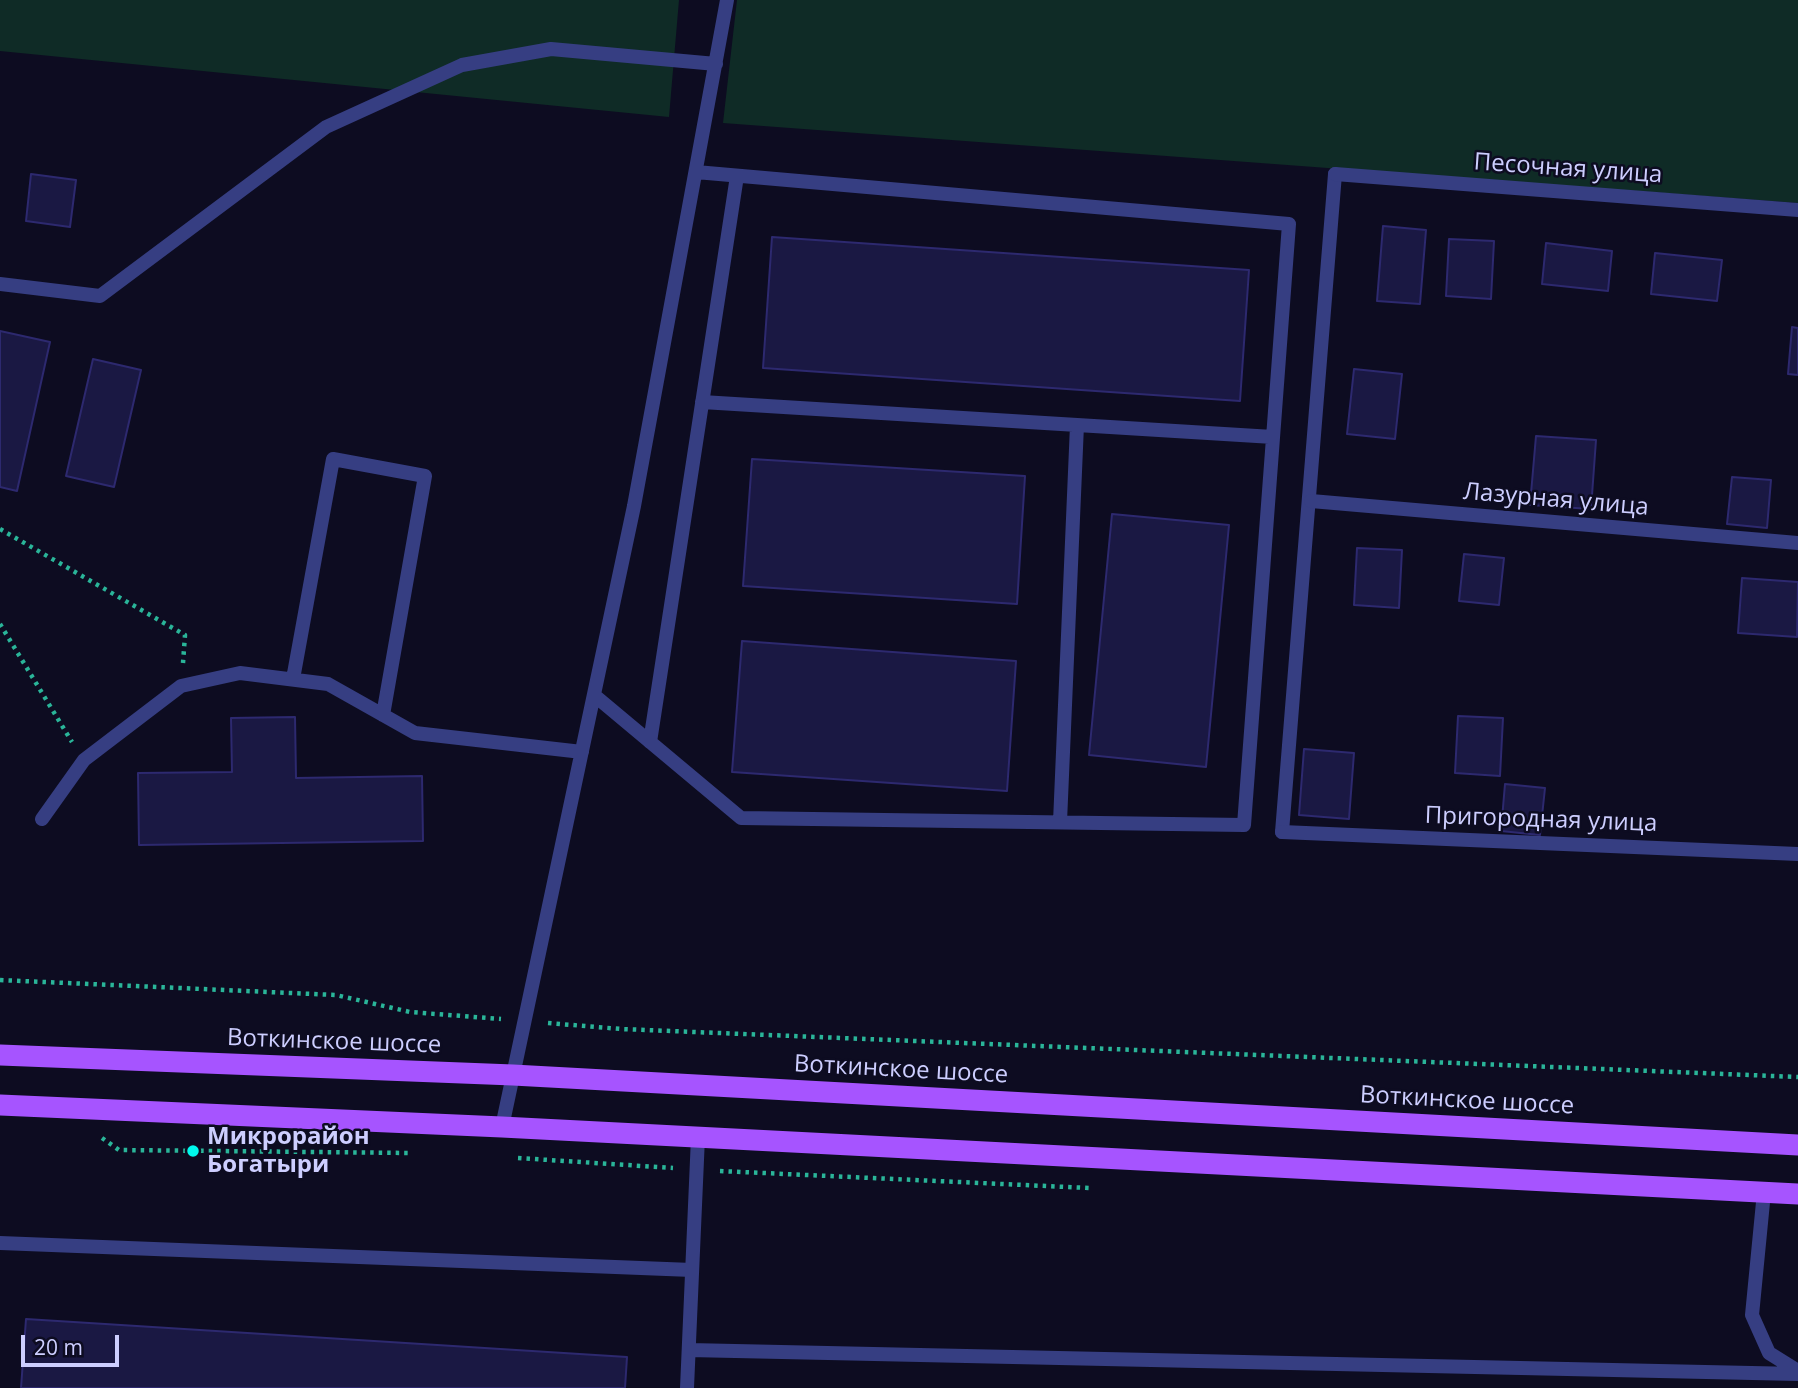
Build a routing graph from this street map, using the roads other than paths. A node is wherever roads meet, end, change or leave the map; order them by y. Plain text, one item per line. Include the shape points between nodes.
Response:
1 (727, 0) edge
2 (716, 64) junction
3 (696, 172) junction
4 (737, 176) junction
5 (1798, 210) edge
6 (0, 284) edge
7 (702, 402) junction
8 (1077, 425) junction
9 (1273, 438) junction
10 (1311, 501) junction
11 (1798, 543) edge
12 (293, 680) junction
13 (594, 695) junction
14 (383, 715) junction
15 (650, 742) junction
16 (582, 752) junction
17 (42, 820) dead end
18 (1060, 822) junction
19 (1798, 854) edge
20 (0, 1055) edge
21 (513, 1075) junction
22 (0, 1105) edge
23 (502, 1127) junction
24 (698, 1137) junction
25 (1798, 1145) edge
26 (1764, 1192) junction
27 (1798, 1194) edge
28 (0, 1244) edge
29 (692, 1270) junction
30 (689, 1350) junction
31 (1798, 1373) edge
32 (687, 1388) edge

1 - 2 street
2 - 3 street
2 - 6 street via 551,50 462,65 326,127 100,296
3 - 4 street
3 - 13 street
4 - 7 street
4 - 9 street via 1289,224
5 - 10 street, Песочная улица via 1335,174
7 - 8 street
7 - 15 street
8 - 9 street
8 - 18 street
9 - 18 street via 1244,825
10 - 11 street, Лазурная улица
10 - 19 street, Пригородная улица via 1282,832
12 - 14 street via 328,684
12 - 14 street via 333,459 425,476
12 - 17 street via 240,673 181,686 84,760
13 - 15 street
13 - 16 street
14 - 16 street via 415,733
15 - 18 street via 741,818
16 - 21 street
20 - 21 main road, Воткинское шоссе
21 - 23 street
21 - 25 main road, Воткинское шоссе
22 - 23 main road
23 - 24 main road
24 - 26 main road
24 - 29 street
26 - 27 main road
26 - 31 street via 1752,1315 1769,1353
28 - 29 street
29 - 30 street
30 - 31 street
30 - 32 street

